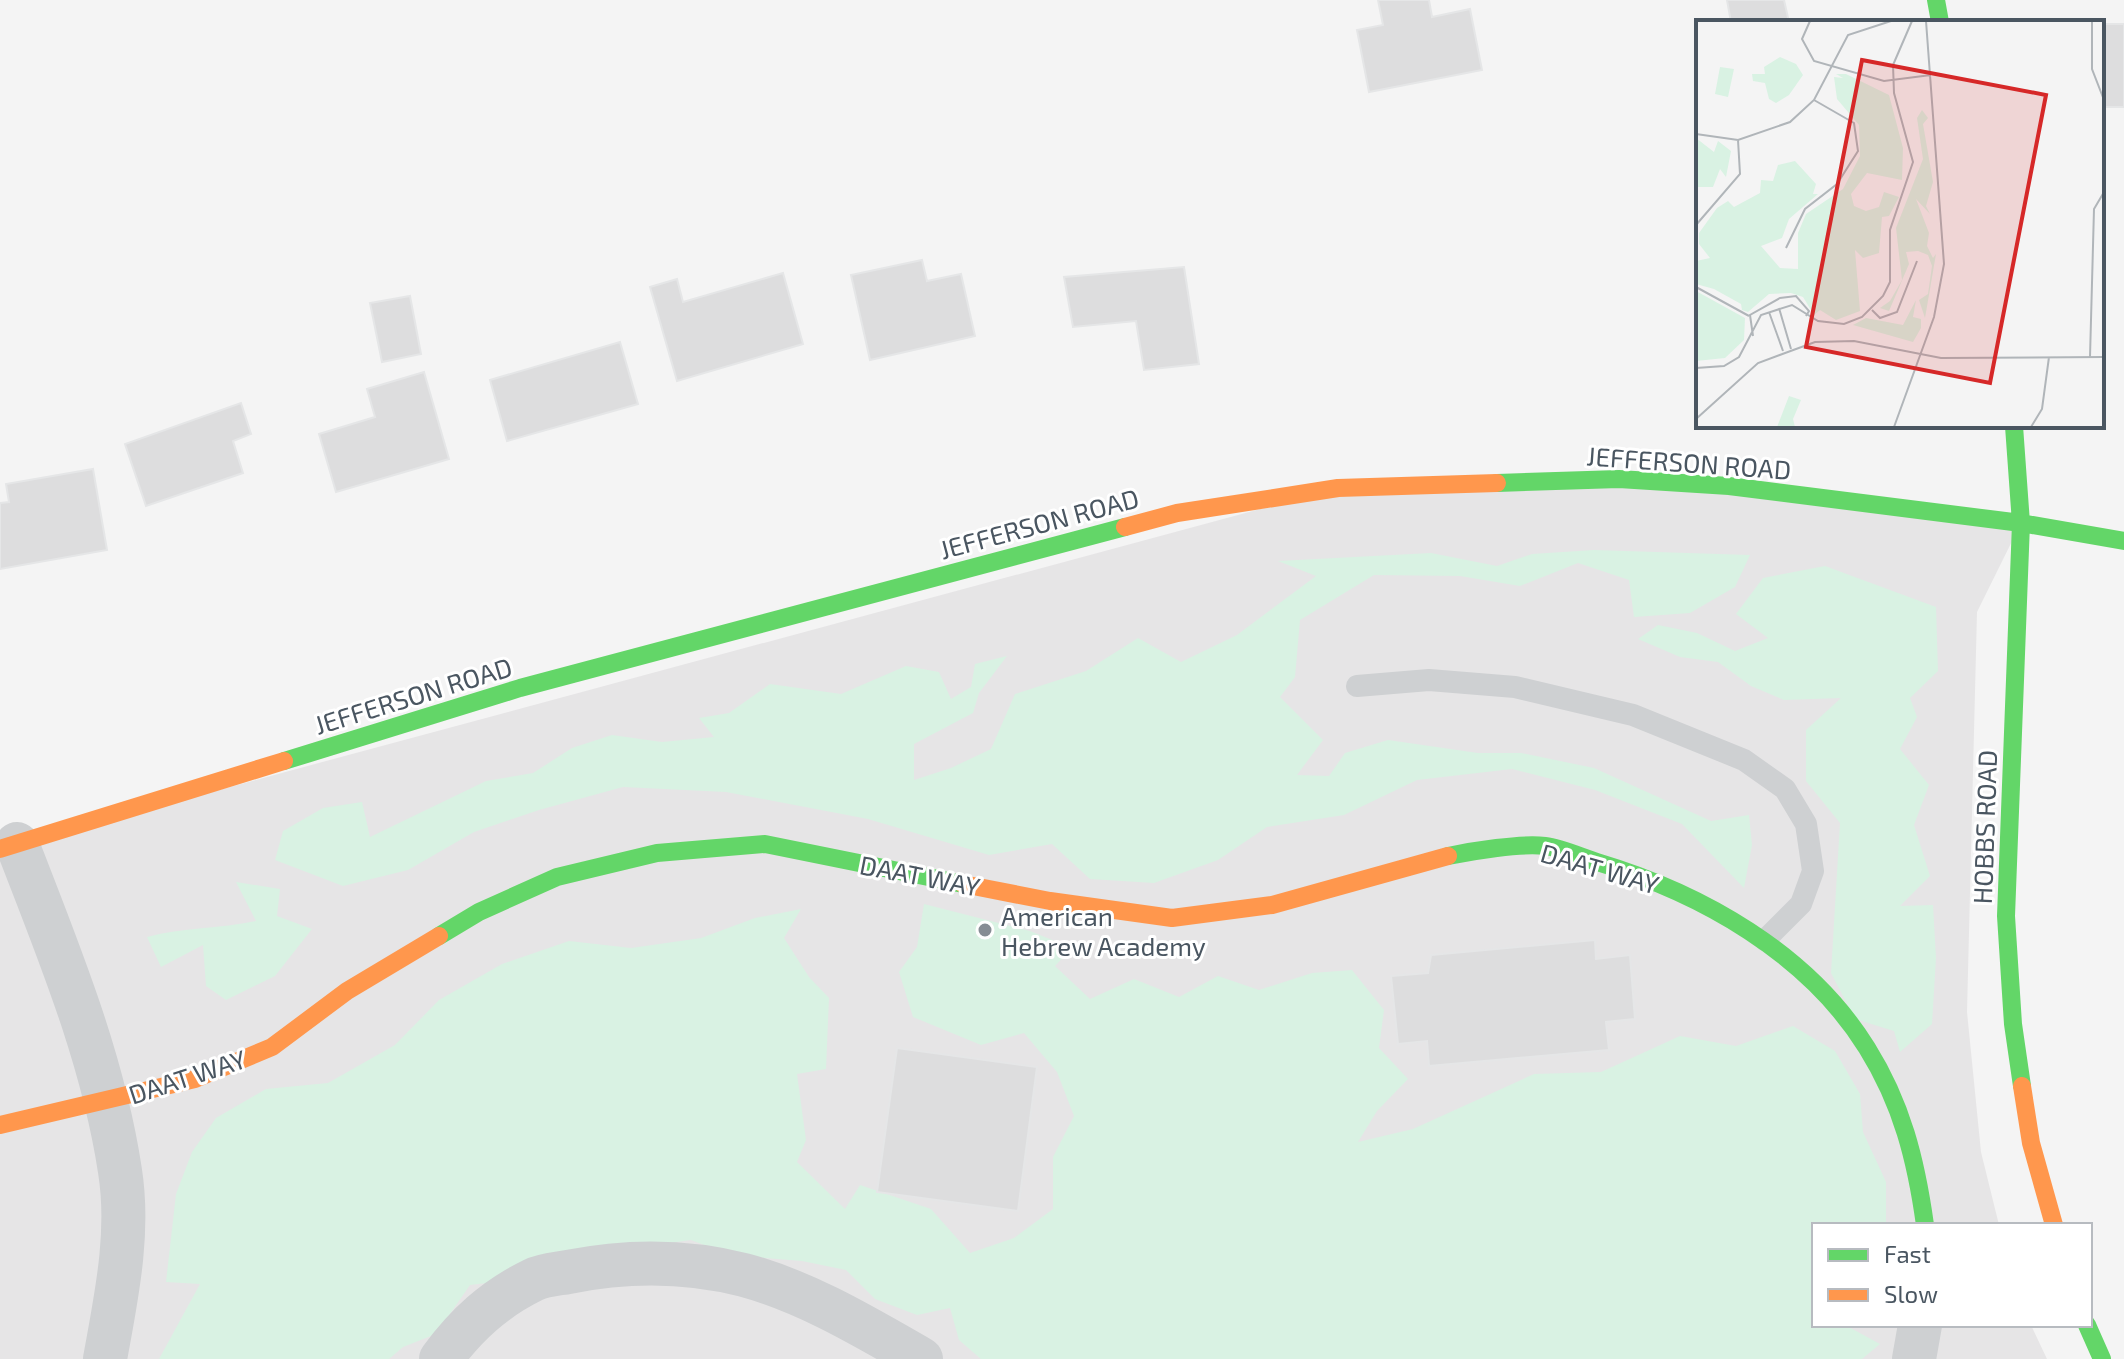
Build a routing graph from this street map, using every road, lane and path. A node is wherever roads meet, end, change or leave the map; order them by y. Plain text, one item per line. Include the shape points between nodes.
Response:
1 (1936, 0) edge
2 (1940, 20) edge
3 (2014, 428) edge
4 (2021, 523) junction
5 (2124, 541) edge
6 (1357, 686) dead end
7 (8, 847) edge
8 (1765, 940) junction
9 (104, 1102) junction
10 (0, 1125) edge
11 (1925, 1223) edge
12 (2053, 1223) edge
13 (1920, 1327) edge
14 (2088, 1327) edge
15 (105, 1359) edge
16 (441, 1359) edge
17 (921, 1359) edge
18 (1914, 1359) edge
19 (2102, 1359) edge

1 - 2 street
3 - 4 street, HOBBS ROAD
4 - 5 street, JEFFERSON ROAD
4 - 7 street, JEFFERSON ROAD via 1729,486 1619,479 1338,488 1177,513 520,688
4 - 12 street, HOBBS ROAD via 2006,916 2013,1024 2031,1143
6 - 8 lane via 1429,680 1515,687 1633,715 1744,760 1785,789 1806,824 1813,871 1801,904
7 - 9 street via 68,973
8 - 9 street, DAAT WAY via 1650,878 1544,846 1452,855 1272,905 1172,918 1050,901 765,844 657,853 557,877 479,912 347,991 272,1047 195,1079
8 - 11 street, DAAT WAY via 1833,1003 1867,1048 1903,1120 1916,1160
9 - 10 street, DAAT WAY
9 - 15 street via 121,1173 122,1268
13 - 18 street
14 - 19 street
16 - 17 street via 463,1329 495,1302 536,1279 657,1261 744,1275 812,1301

